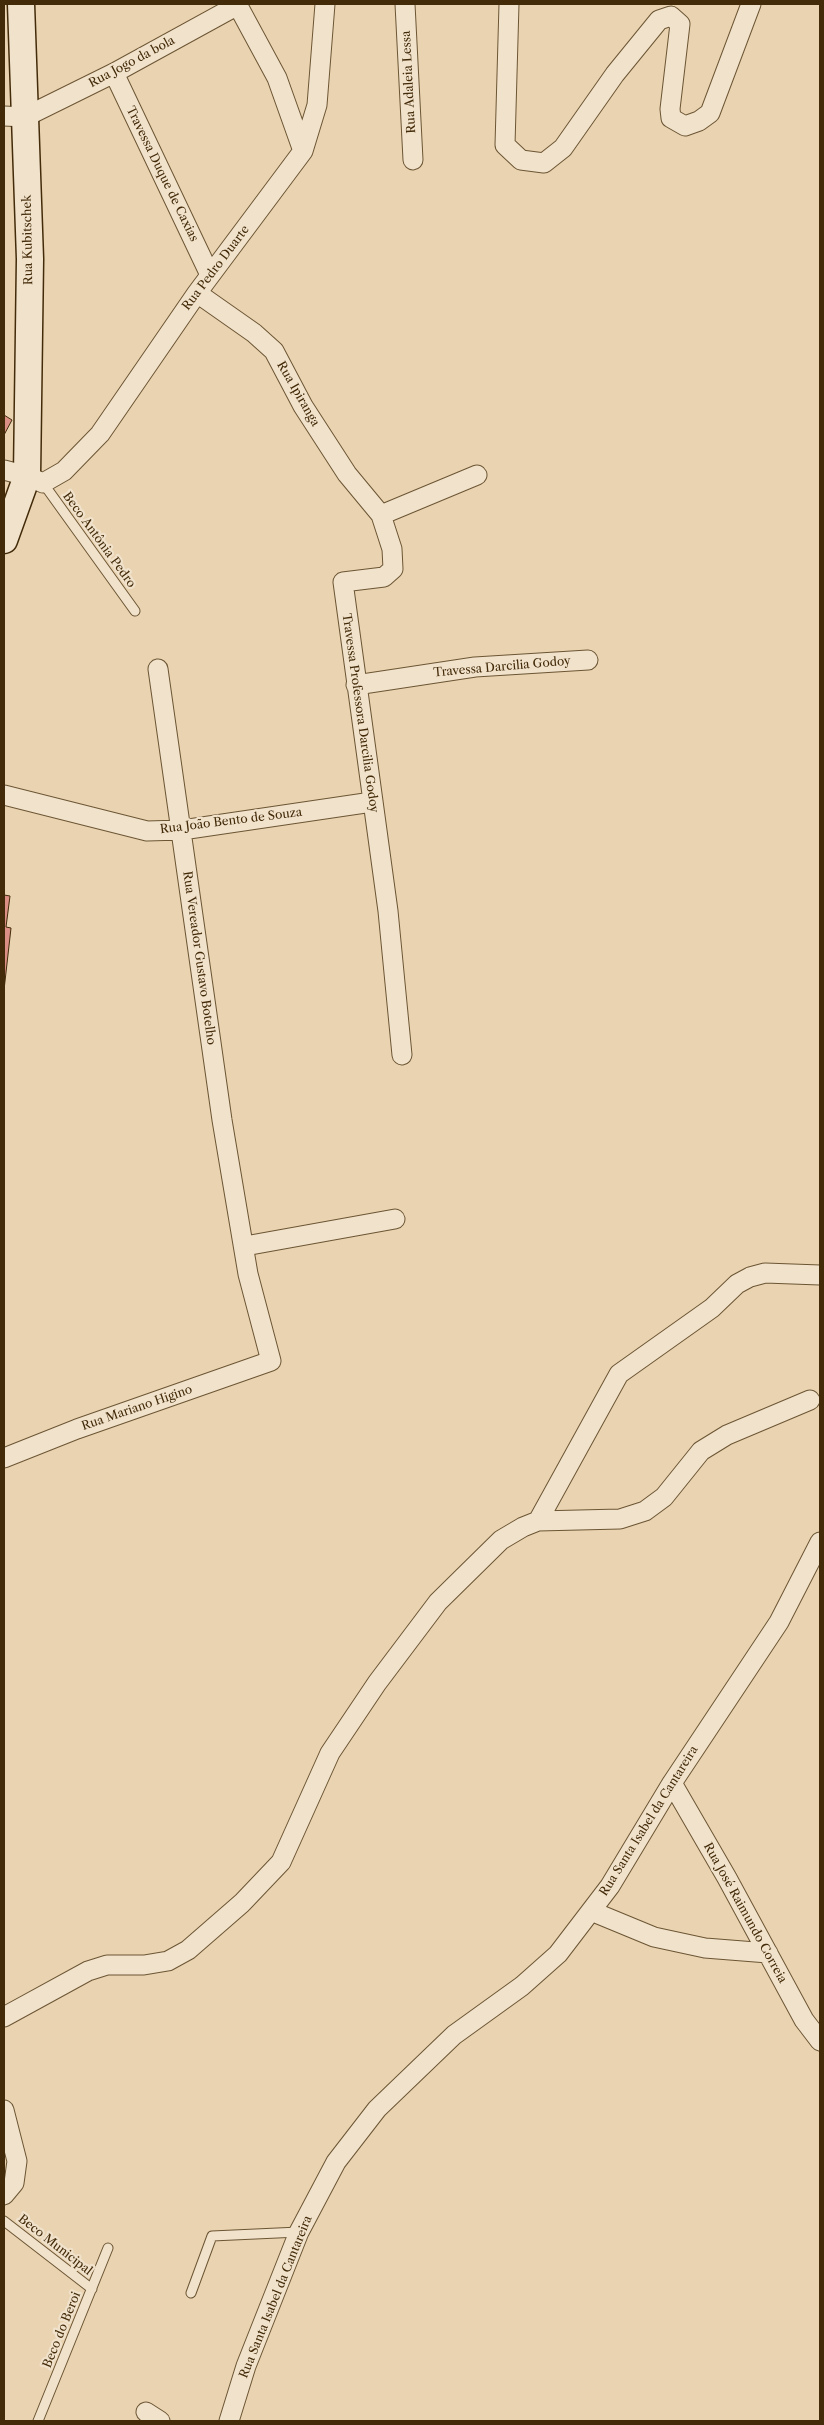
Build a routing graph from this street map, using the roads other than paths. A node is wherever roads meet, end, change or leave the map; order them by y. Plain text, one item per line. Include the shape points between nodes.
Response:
1 (21, 4) edge
2 (325, 4) edge
3 (405, 4) edge
4 (509, 4) edge
5 (751, 4) edge
6 (237, 5) edge
7 (114, 73) junction
8 (14, 116) edge
9 (303, 151) junction
10 (413, 160) dead end
11 (210, 274) junction
12 (197, 292) junction
13 (477, 475) dead end
14 (25, 476) edge
15 (381, 514) junction
16 (4, 540) edge
17 (135, 611) dead end
18 (588, 660) dead end
19 (158, 669) dead end
20 (356, 685) junction
21 (4, 795) edge
22 (372, 802) junction
23 (182, 830) junction
24 (402, 1055) dead end
25 (395, 1219) dead end
26 (244, 1246) junction
27 (820, 1276) edge
28 (271, 1361) joint
29 (810, 1400) dead end
30 (4, 1458) edge
31 (538, 1521) junction
32 (820, 1542) edge
33 (672, 1784) junction
34 (591, 1911) junction
35 (768, 1953) junction
36 (4, 2017) edge
37 (820, 2041) edge
38 (4, 2110) edge
39 (4, 2195) edge
40 (4, 2221) edge
41 (299, 2232) junction
42 (108, 2248) dead end
43 (92, 2289) junction
44 (191, 2293) dead end
45 (38, 2421) edge
46 (230, 2421) edge

1 - 8 street, Rua Kubitschek
2 - 9 street, Rua Pedro Duarte via 317,105
3 - 10 street, Rua Adaleia Lessa
4 - 5 street via 506,145 521,160 544,163 564,148 615,74 659,20 671,16 680,24 671,118 685,126 710,113
6 - 7 street, Rua Jogo da bola
6 - 9 street via 277,78
7 - 8 street, Rua Jogo da bola
7 - 11 street, Travessa Duque de Caxias
8 - 14 street, Rua Kubitschek via 30,259
9 - 11 street, Rua Pedro Duarte
11 - 12 street, Rua Pedro Duarte
12 - 14 street, Rua Pedro Duarte via 100,434 64,471
12 - 15 street, Rua Ipiranga via 274,351 303,406 347,474
13 - 15 street
14 - 16 street, Rua Kubitschek
14 - 17 lane, Beco Antônia Pedro
15 - 20 street, Travessa Professora Darcilia Godoy via 392,549 392,569 384,577 343,582
18 - 20 street, Travessa Darcilia Godoy via 475,667
19 - 23 street, Rua Vereador Gustavo Botelho
20 - 22 street, Travessa Professora Darcilia Godoy
21 - 23 street, Rua João Bento de Souza via 147,831
22 - 23 street, Rua João Bento de Souza
22 - 24 street, Travessa Professora Darcilia Godoy via 388,911
23 - 26 street, Rua Vereador Gustavo Botelho via 222,1120
25 - 26 street
26 - 28 street, Rua Vereador Gustavo Botelho via 248,1274
27 - 31 street via 765,1273 750,1277 619,1374
28 - 30 street, Rua Mariano Higino
29 - 31 street via 727,1435 701,1451 664,1497 646,1511 620,1519
31 - 36 street via 501,1540 438,1602 330,1753 281,1862 242,1903 188,1950 168,1961 107,1965 88,1971
32 - 33 street, Rua Santa Isabel da Cantareira via 778,1622
33 - 34 street, Rua Santa Isabel da Cantareira via 610,1886
33 - 35 street, Rua José Raimundo Correia
34 - 35 street via 654,1937 705,1948
34 - 41 street, Rua Santa Isabel da Cantareira via 550,1961 522,1986 454,2035 376,2109 336,2162
35 - 37 street, Rua José Raimundo Correia via 804,2020
38 - 39 street via 17,2160 14,2182
40 - 43 lane, Beco Municipal
41 - 44 lane via 212,2236
41 - 46 street, Rua Santa Isabel da Cantareira via 246,2366
42 - 43 lane, Beco do Beroi
43 - 45 lane, Beco do Beroi

